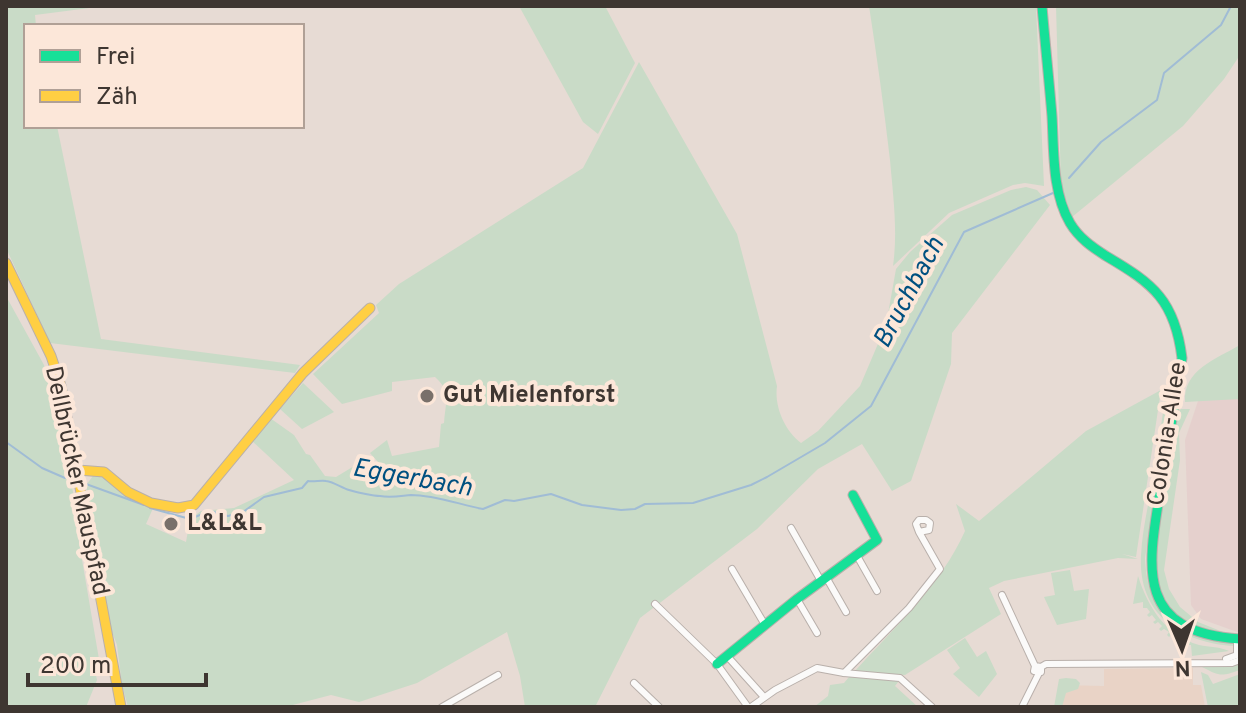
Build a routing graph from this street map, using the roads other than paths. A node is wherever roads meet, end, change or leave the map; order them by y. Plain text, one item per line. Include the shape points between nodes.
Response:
1 (1042, 6) edge
2 (6, 263) edge
3 (370, 308) dead end
4 (78, 470) junction
5 (853, 495) dead end
6 (791, 528) dead end
7 (919, 532) dead end
8 (856, 554) junction
9 (732, 569) dead end
10 (823, 579) junction
11 (877, 591) dead end
12 (1002, 595) dead end
13 (797, 599) junction
14 (655, 604) dead end
15 (846, 612) dead end
16 (765, 625) junction
17 (817, 633) dead end
18 (1238, 639) edge
19 (728, 657) junction
20 (1240, 660) edge
21 (1212, 663) junction
22 (717, 664) junction
23 (1039, 668) junction
24 (844, 673) junction
25 (498, 675) dead end
26 (634, 683) dead end
27 (764, 697) junction
28 (121, 707) edge
29 (442, 707) edge
30 (659, 707) edge
31 (750, 707) edge
32 (932, 707) edge
33 (1022, 707) edge

1 - 18 main road, Colonia-Allee via 1057,183 1069,223 1087,244 1150,283 1175,317 1182,358 1150,576 1161,603 1184,626
2 - 4 main road, Dellbrücker Mauspfad via 55,366
3 - 4 main road via 303,373 187,509 131,494 105,472
4 - 28 main road, Dellbrücker Mauspfad
5 - 8 main road via 877,540
6 - 10 street
7 - 24 street via 940,569
8 - 10 main road
8 - 11 street
9 - 16 street
10 - 13 main road
10 - 15 street
12 - 23 street
13 - 16 main road
13 - 17 street
14 - 22 street
16 - 19 main road
18 - 21 street via 1234,657
19 - 22 main road
19 - 27 street
20 - 21 street
21 - 23 street
22 - 31 street
23 - 33 street
24 - 27 street via 817,668
24 - 32 street via 900,678
25 - 29 street
26 - 30 street
27 - 31 street

